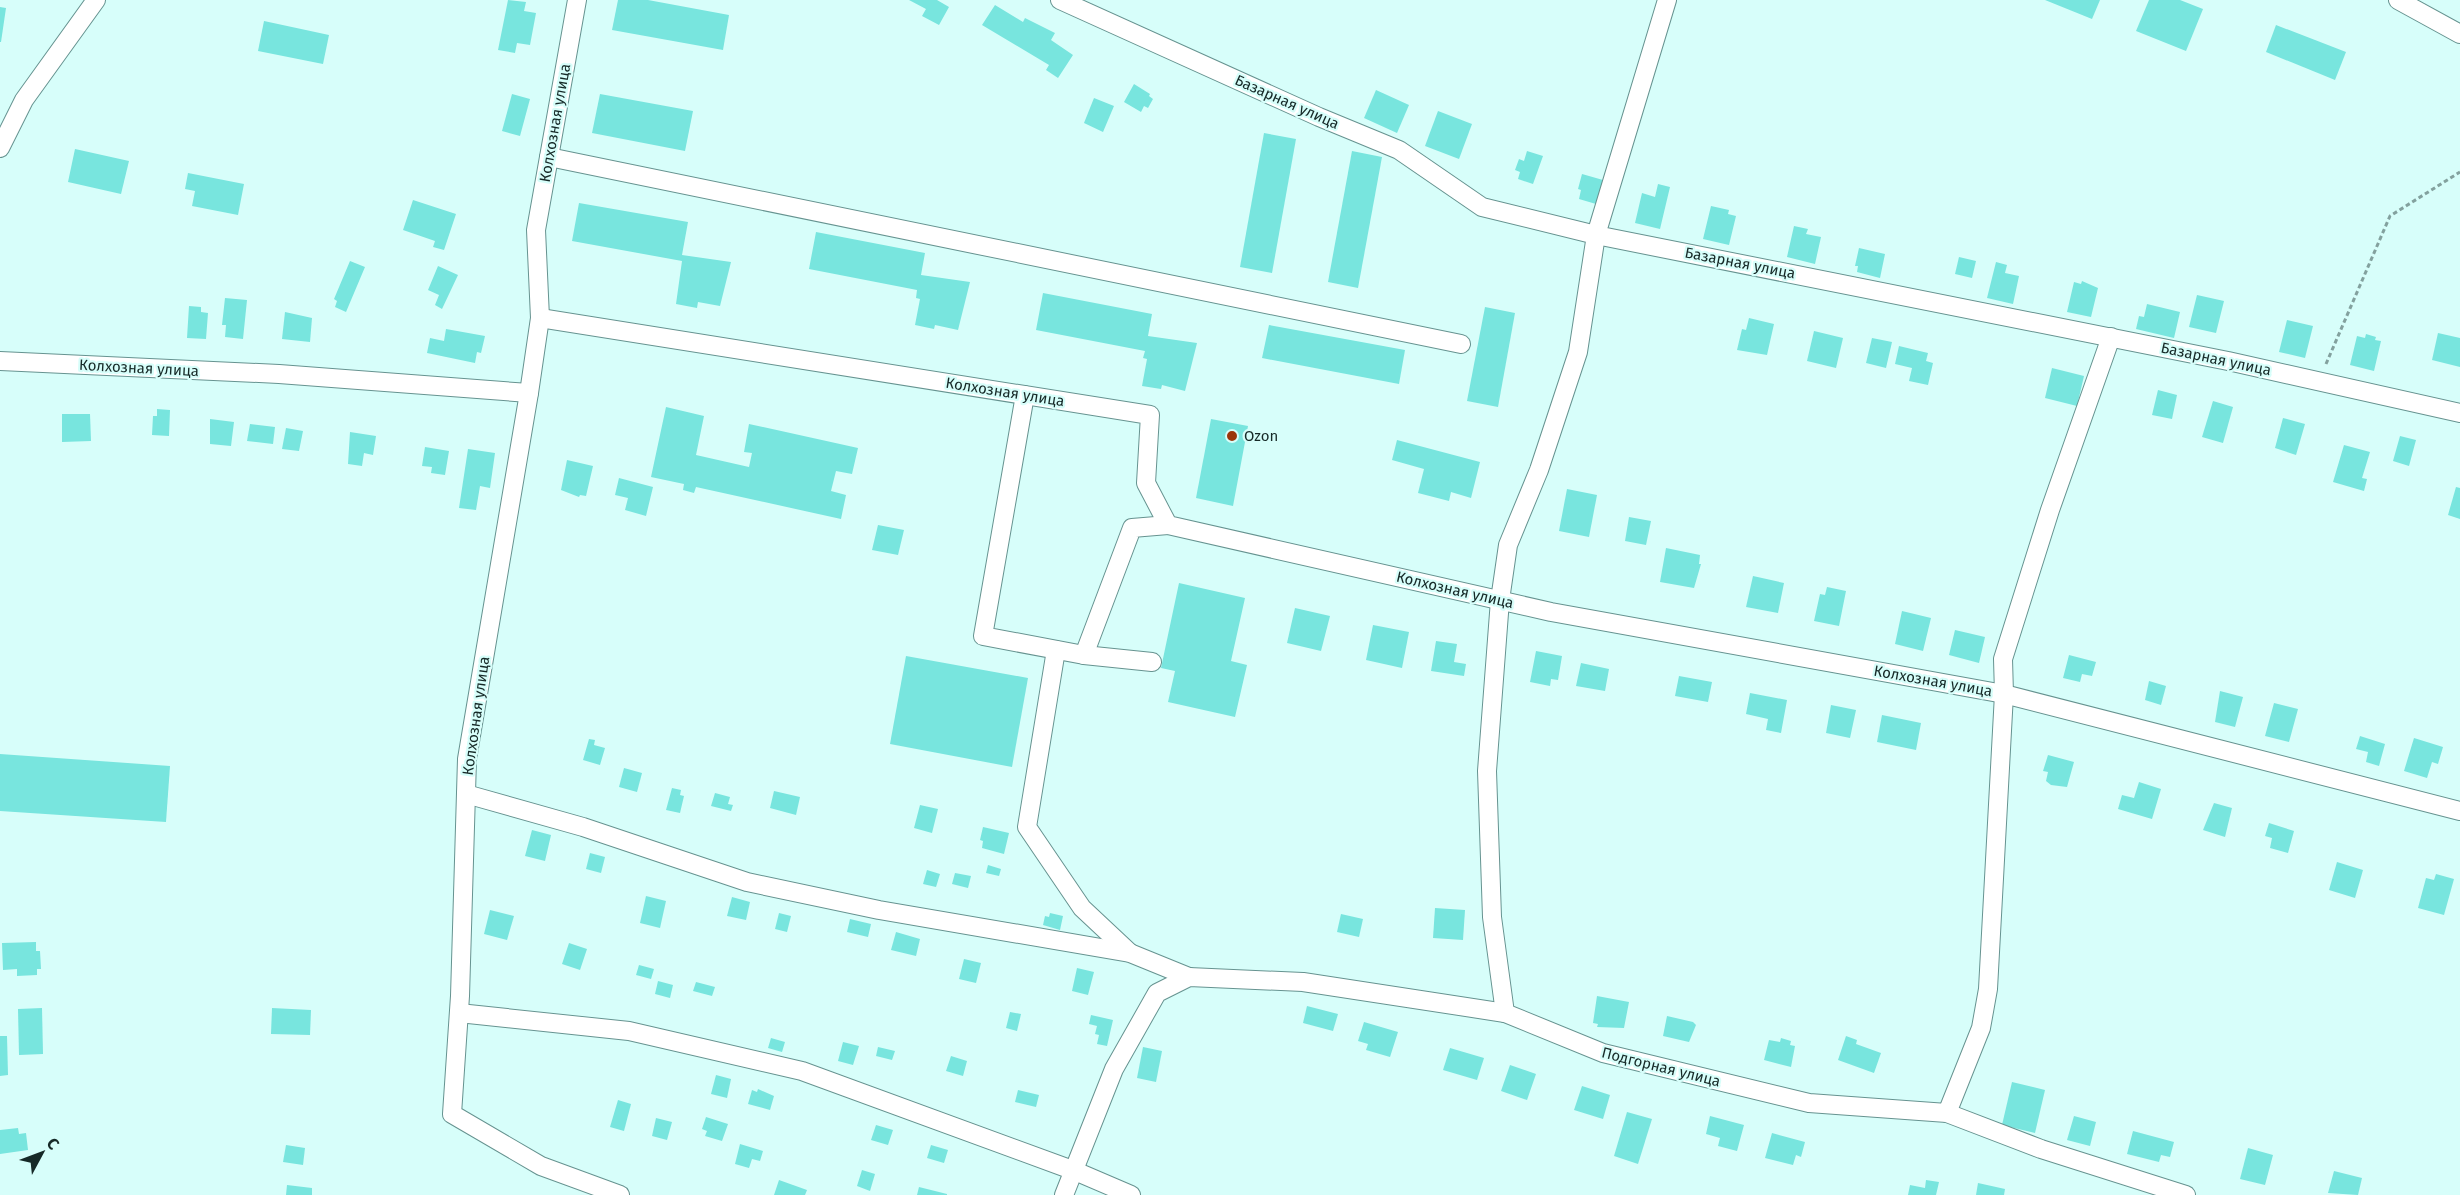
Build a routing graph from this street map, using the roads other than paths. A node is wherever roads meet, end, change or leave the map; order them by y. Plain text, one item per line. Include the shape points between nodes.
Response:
1 (96, 0) edge
2 (577, 0) edge
3 (1060, 0) edge
4 (1668, 0) edge
5 (2398, 0) edge
6 (2460, 34) edge
7 (0, 148) edge
8 (549, 157) junction
9 (1596, 235) junction
10 (540, 318) junction
11 (2111, 337) junction
12 (1461, 344) dead end
13 (0, 361) edge
14 (529, 393) junction
15 (1025, 395) junction
16 (2460, 413) edge
17 (1168, 525) junction
18 (1500, 600) junction
19 (1056, 650) junction
20 (1084, 656) junction
21 (1152, 662) dead end
22 (2004, 694) junction
23 (466, 794) junction
24 (2460, 811) edge
25 (1130, 953) junction
26 (1189, 977) junction
27 (459, 1013) junction
28 (1505, 1013) junction
29 (1947, 1113) junction
30 (1075, 1171) junction
31 (620, 1195) edge
32 (1064, 1195) edge
33 (1131, 1195) edge
34 (2186, 1195) edge

1 - 7 street via 24,100
2 - 8 street, Колхозная улица
3 - 9 street, Базарная улица via 1399,150 1482,207
4 - 9 street
5 - 6 street
8 - 10 street, Колхозная улица via 536,230
8 - 12 street
9 - 11 street, Базарная улица
9 - 18 street via 1578,352 1539,470 1508,545
10 - 14 street, Колхозная улица
10 - 15 street, Колхозная улица
11 - 16 street, Базарная улица
11 - 22 street via 2003,659
13 - 14 street, Колхозная улица via 279,374
14 - 23 street, Колхозная улица via 467,759
15 - 17 street, Колхозная улица via 1150,415 1146,483
15 - 19 street via 983,636
17 - 18 street, Колхозная улица
17 - 20 street via 1132,528
18 - 22 street, Колхозная улица
18 - 28 street via 1487,771 1492,917
19 - 20 street
19 - 25 street via 1027,828 1082,908
20 - 21 street
22 - 24 street, Колхозная улица
22 - 29 street via 1988,989 1981,1028
23 - 25 street via 583,827 747,882 879,910
23 - 27 street, Колхозная улица
25 - 26 street
26 - 28 street, Подгорная улица via 1303,982
26 - 30 street via 1157,993 1114,1069
27 - 30 street via 629,1031 802,1071
27 - 31 street, Колхозная улица via 452,1114 541,1166
28 - 29 street, Подгорная улица via 1603,1053 1809,1103
29 - 34 street, Подгорная улица via 2041,1149
30 - 32 street
30 - 33 street

